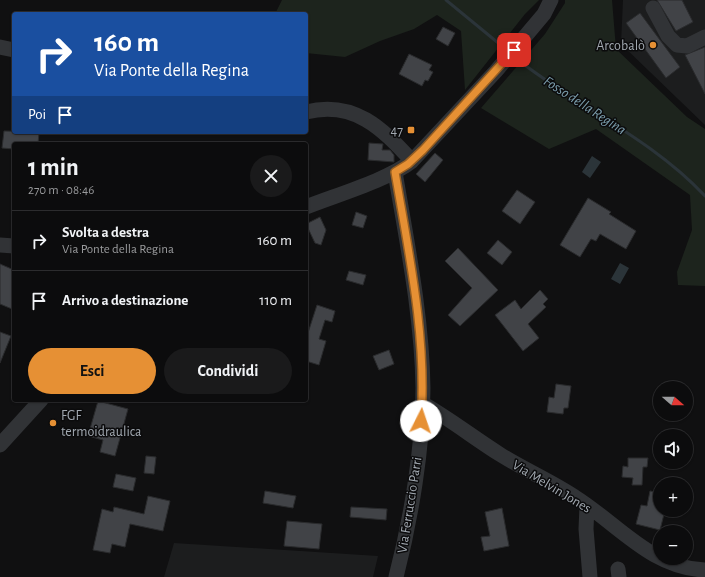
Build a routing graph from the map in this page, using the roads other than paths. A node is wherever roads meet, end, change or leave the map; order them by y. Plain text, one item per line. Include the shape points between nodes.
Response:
1 (552, 0) edge
2 (653, 8) dead end
3 (705, 37) edge
4 (0, 47) edge
5 (12, 50) edge
6 (308, 112) edge
7 (412, 161) junction
8 (395, 172) junction
9 (308, 206) edge
10 (0, 245) edge
11 (12, 246) edge
12 (39, 402) edge
13 (422, 403) junction
14 (0, 445) edge
15 (587, 506) junction
16 (705, 570) edge
17 (396, 577) edge
18 (590, 577) edge

1 - 7 street via 532,29 496,71
2 - 3 street via 668,36 677,46 687,46
4 - 5 street
6 - 7 street via 332,108 356,115 386,133
7 - 8 street
8 - 9 street
8 - 13 street, Via Ferruccio Parri via 415,292 422,370
10 - 11 street
12 - 14 street
13 - 15 street, Via Melvin Jones via 499,454 570,493
13 - 17 street, Via Ferruccio Parri via 412,501
15 - 16 street, Via Melvin Jones via 658,558 680,567
15 - 18 street via 586,533

